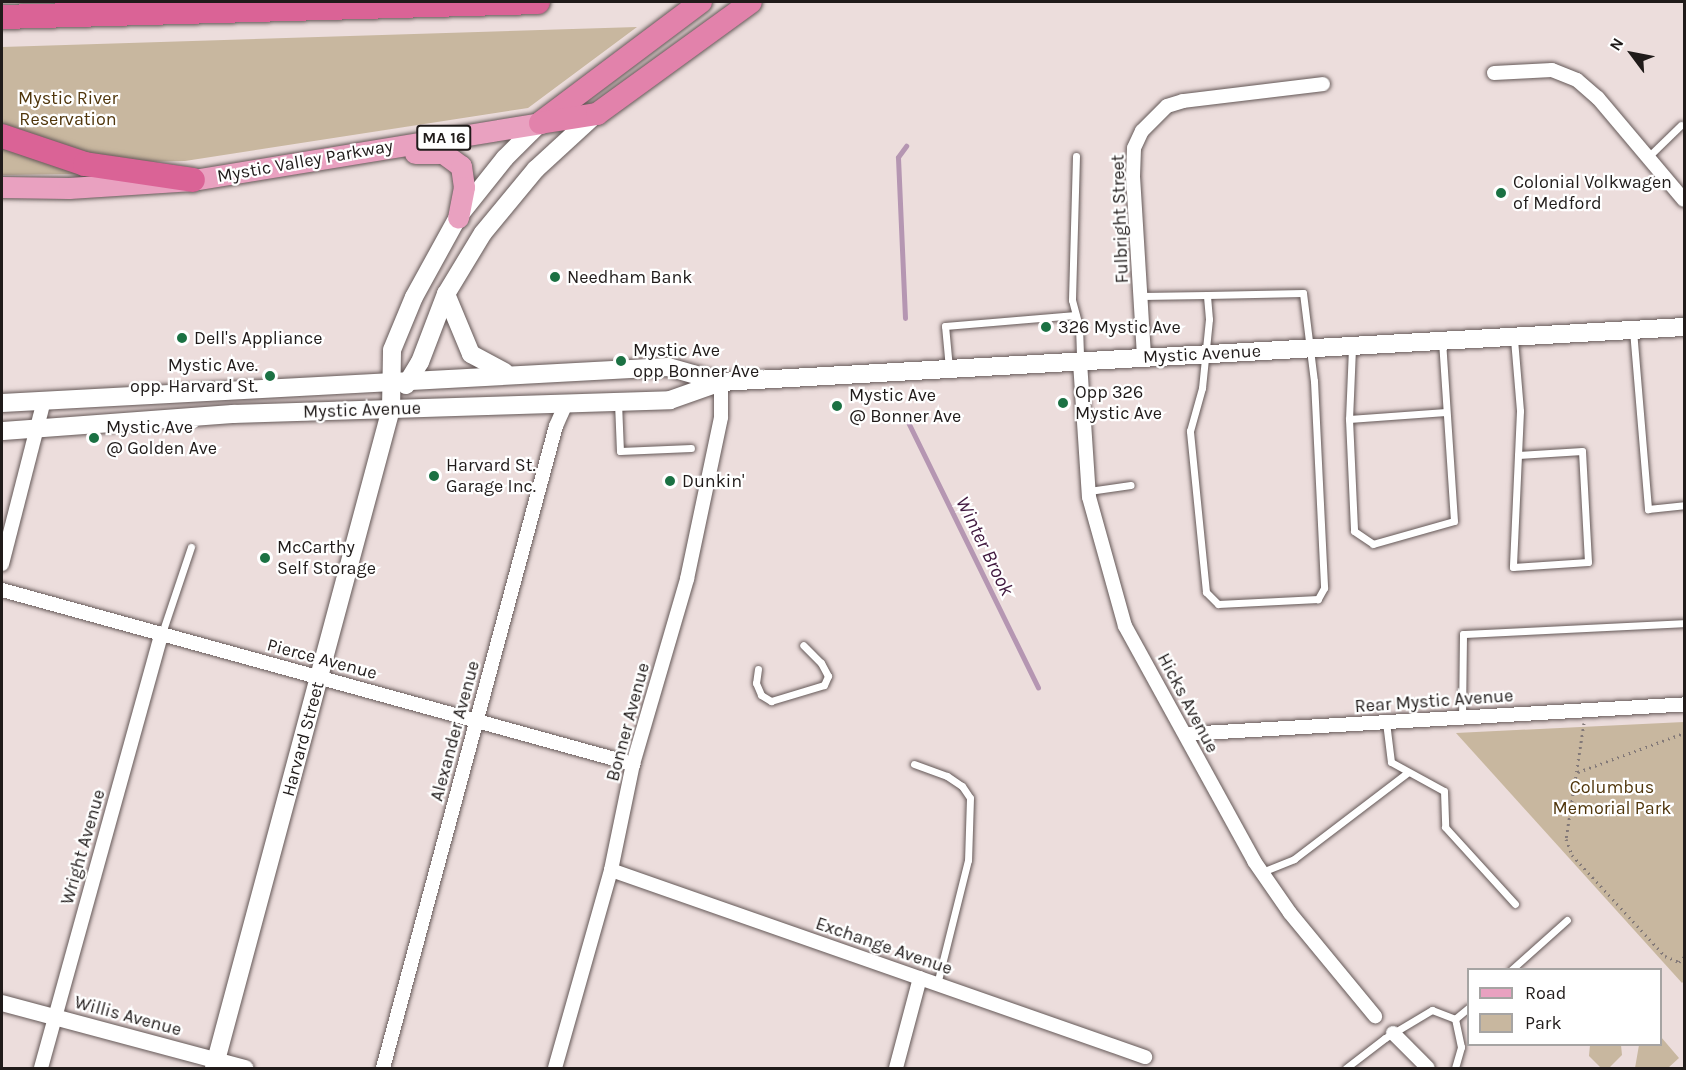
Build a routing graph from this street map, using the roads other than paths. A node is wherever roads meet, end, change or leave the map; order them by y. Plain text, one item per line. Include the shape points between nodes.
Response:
1 (538, 2) edge
2 (701, 2) edge
3 (751, 2) edge
4 (2, 17) edge
5 (1494, 72) dead end
6 (1323, 84) dead end
7 (597, 114) junction
8 (540, 123) junction
9 (1682, 125) dead end
10 (2, 136) edge
11 (349, 153) junction
12 (1076, 156) dead end
13 (1648, 157) junction
14 (193, 180) junction
15 (2, 187) edge
16 (1684, 200) edge
17 (458, 217) junction
18 (446, 294) junction
19 (1207, 295) junction
20 (1141, 296) junction
21 (1076, 315) junction
22 (1684, 327) edge
23 (1633, 330) junction
24 (1514, 337) junction
25 (1442, 340) junction
26 (1352, 345) junction
27 (1311, 348) junction
28 (1204, 353) junction
29 (1144, 356) junction
30 (1080, 362) junction
31 (949, 368) junction
32 (512, 374) junction
33 (401, 379) junction
34 (721, 382) junction
35 (44, 400) junction
36 (618, 401) junction
37 (2, 403) edge
38 (566, 404) junction
39 (391, 410) junction
40 (1446, 412) junction
41 (1349, 419) junction
42 (36, 428) junction
43 (2, 431) edge
44 (691, 448) dead end
45 (1518, 455) junction
46 (1131, 485) dead end
47 (1089, 490) junction
48 (1684, 505) edge
49 (191, 547) dead end
50 (2, 564) edge
51 (2, 590) edge
52 (1684, 623) edge
53 (161, 636) junction
54 (803, 645) dead end
55 (758, 669) dead end
56 (319, 677) junction
57 (1684, 704) edge
58 (1462, 717) junction
59 (476, 720) junction
60 (1386, 722) junction
61 (1186, 734) junction
62 (633, 764) junction
63 (914, 764) dead end
64 (1408, 772) junction
65 (611, 870) junction
66 (1262, 872) junction
67 (1515, 904) dead end
68 (1567, 920) dead end
69 (1512, 968) edge
70 (920, 978) junction
71 (937, 984) junction
72 (2, 1003) edge
73 (1467, 1009) edge
74 (55, 1016) junction
75 (1375, 1016) dead end
76 (1455, 1019) junction
77 (1393, 1033) junction
78 (1145, 1057) dead end
79 (215, 1064) edge
80 (41, 1068) edge
81 (245, 1068) edge
82 (383, 1068) edge
83 (555, 1068) edge
84 (896, 1068) edge
85 (1347, 1068) edge
86 (1428, 1068) edge
87 (1455, 1068) edge

1 - 4 highway
2 - 8 highway
3 - 7 highway, Mystic Valley Parkway / MA 16
5 - 13 street via 1540,69 1571,77 1598,98
6 - 20 street, Fulbright Street via 1183,101 1167,105 1152,117 1134,148
7 - 8 highway, Mystic Valley Parkway / MA 16
7 - 18 main road via 552,152 511,198
8 - 11 main road, Mystic Valley Parkway / MA 16
8 - 17 main road, Harvard Street via 505,158
9 - 13 lane
10 - 14 highway via 85,164
11 - 14 main road, Mystic Valley Parkway / MA 16
11 - 17 main road via 402,155 430,151 450,156 461,166 464,176
12 - 21 lane via 1072,300
13 - 16 street
14 - 15 main road, Mystic Valley Parkway / MA 16 via 69,188
17 - 33 main road, Harvard Street via 400,327 392,350
18 - 32 main road via 471,354
18 - 33 main road
19 - 20 lane
19 - 27 lane via 1303,293
19 - 28 lane via 1209,319
20 - 29 street, Fulbright Street
21 - 30 lane
21 - 31 lane via 945,326
22 - 23 main road, Mystic Avenue
23 - 24 main road, Mystic Avenue
23 - 48 lane via 1648,508
24 - 25 main road, Mystic Avenue
24 - 45 lane via 1520,411
25 - 26 main road, Mystic Avenue
25 - 40 lane
26 - 27 main road, Mystic Avenue
26 - 41 lane
27 - 28 main road, Mystic Avenue
27 - 28 lane via 1324,588 1318,599 1218,604 1206,592 1190,431 1202,388
28 - 29 main road, Mystic Avenue
29 - 30 main road, Mystic Avenue
30 - 31 main road, Mystic Avenue
30 - 47 street, Hicks Avenue
31 - 34 main road, Mystic Avenue
32 - 33 main road, Mystic Avenue
32 - 34 main road, Mystic Avenue via 668,367
33 - 35 main road, Mystic Avenue
33 - 39 main road, Harvard Street
34 - 36 main road, Mystic Avenue via 670,400
34 - 62 street, Bonner Avenue via 721,417 687,579
35 - 37 main road, Mystic Avenue
35 - 42 street
36 - 38 main road, Mystic Avenue
36 - 44 lane via 620,451
38 - 39 main road, Mystic Avenue
38 - 59 street, Alexander Avenue via 556,426
39 - 42 main road, Mystic Avenue via 233,414
39 - 56 main road, Harvard Street
40 - 41 lane
40 - 41 lane via 1454,521 1373,544 1354,531
42 - 43 main road, Mystic Avenue
42 - 50 street
45 - 45 lane via 1513,567 1588,561 1582,451
46 - 47 lane
47 - 61 street, Hicks Avenue via 1125,626
49 - 53 lane
51 - 53 street, Pierce Avenue
52 - 58 lane via 1462,634
53 - 56 street, Pierce Avenue
53 - 74 street, Wright Avenue
54 - 55 lane via 828,676 824,684 771,701 761,695 756,683
56 - 59 street, Pierce Avenue
56 - 79 main road, Harvard Street
57 - 58 street, Rear Mystic Avenue
58 - 60 street, Rear Mystic Avenue
59 - 62 street, Pierce Avenue
59 - 82 street, Alexander Avenue
60 - 61 street, Rear Mystic Avenue
60 - 64 lane via 1391,762
61 - 66 street, Hicks Avenue
62 - 65 street, Bonner Avenue
63 - 71 lane via 947,776 962,786 970,798 968,860
64 - 66 lane via 1294,859
64 - 67 lane via 1444,791 1445,827
65 - 70 street, Exchange Avenue
65 - 83 street, Bonner Avenue
66 - 75 street, Hicks Avenue via 1290,913
68 - 69 lane
70 - 71 street, Exchange Avenue
70 - 84 street
71 - 78 street, Exchange Avenue
72 - 74 street, Willis Avenue
73 - 76 lane
74 - 79 street, Willis Avenue
74 - 80 street, Wright Avenue
76 - 77 lane via 1432,1010
76 - 87 lane via 1461,1047
77 - 85 lane
77 - 86 street
79 - 81 street, Willis Avenue

